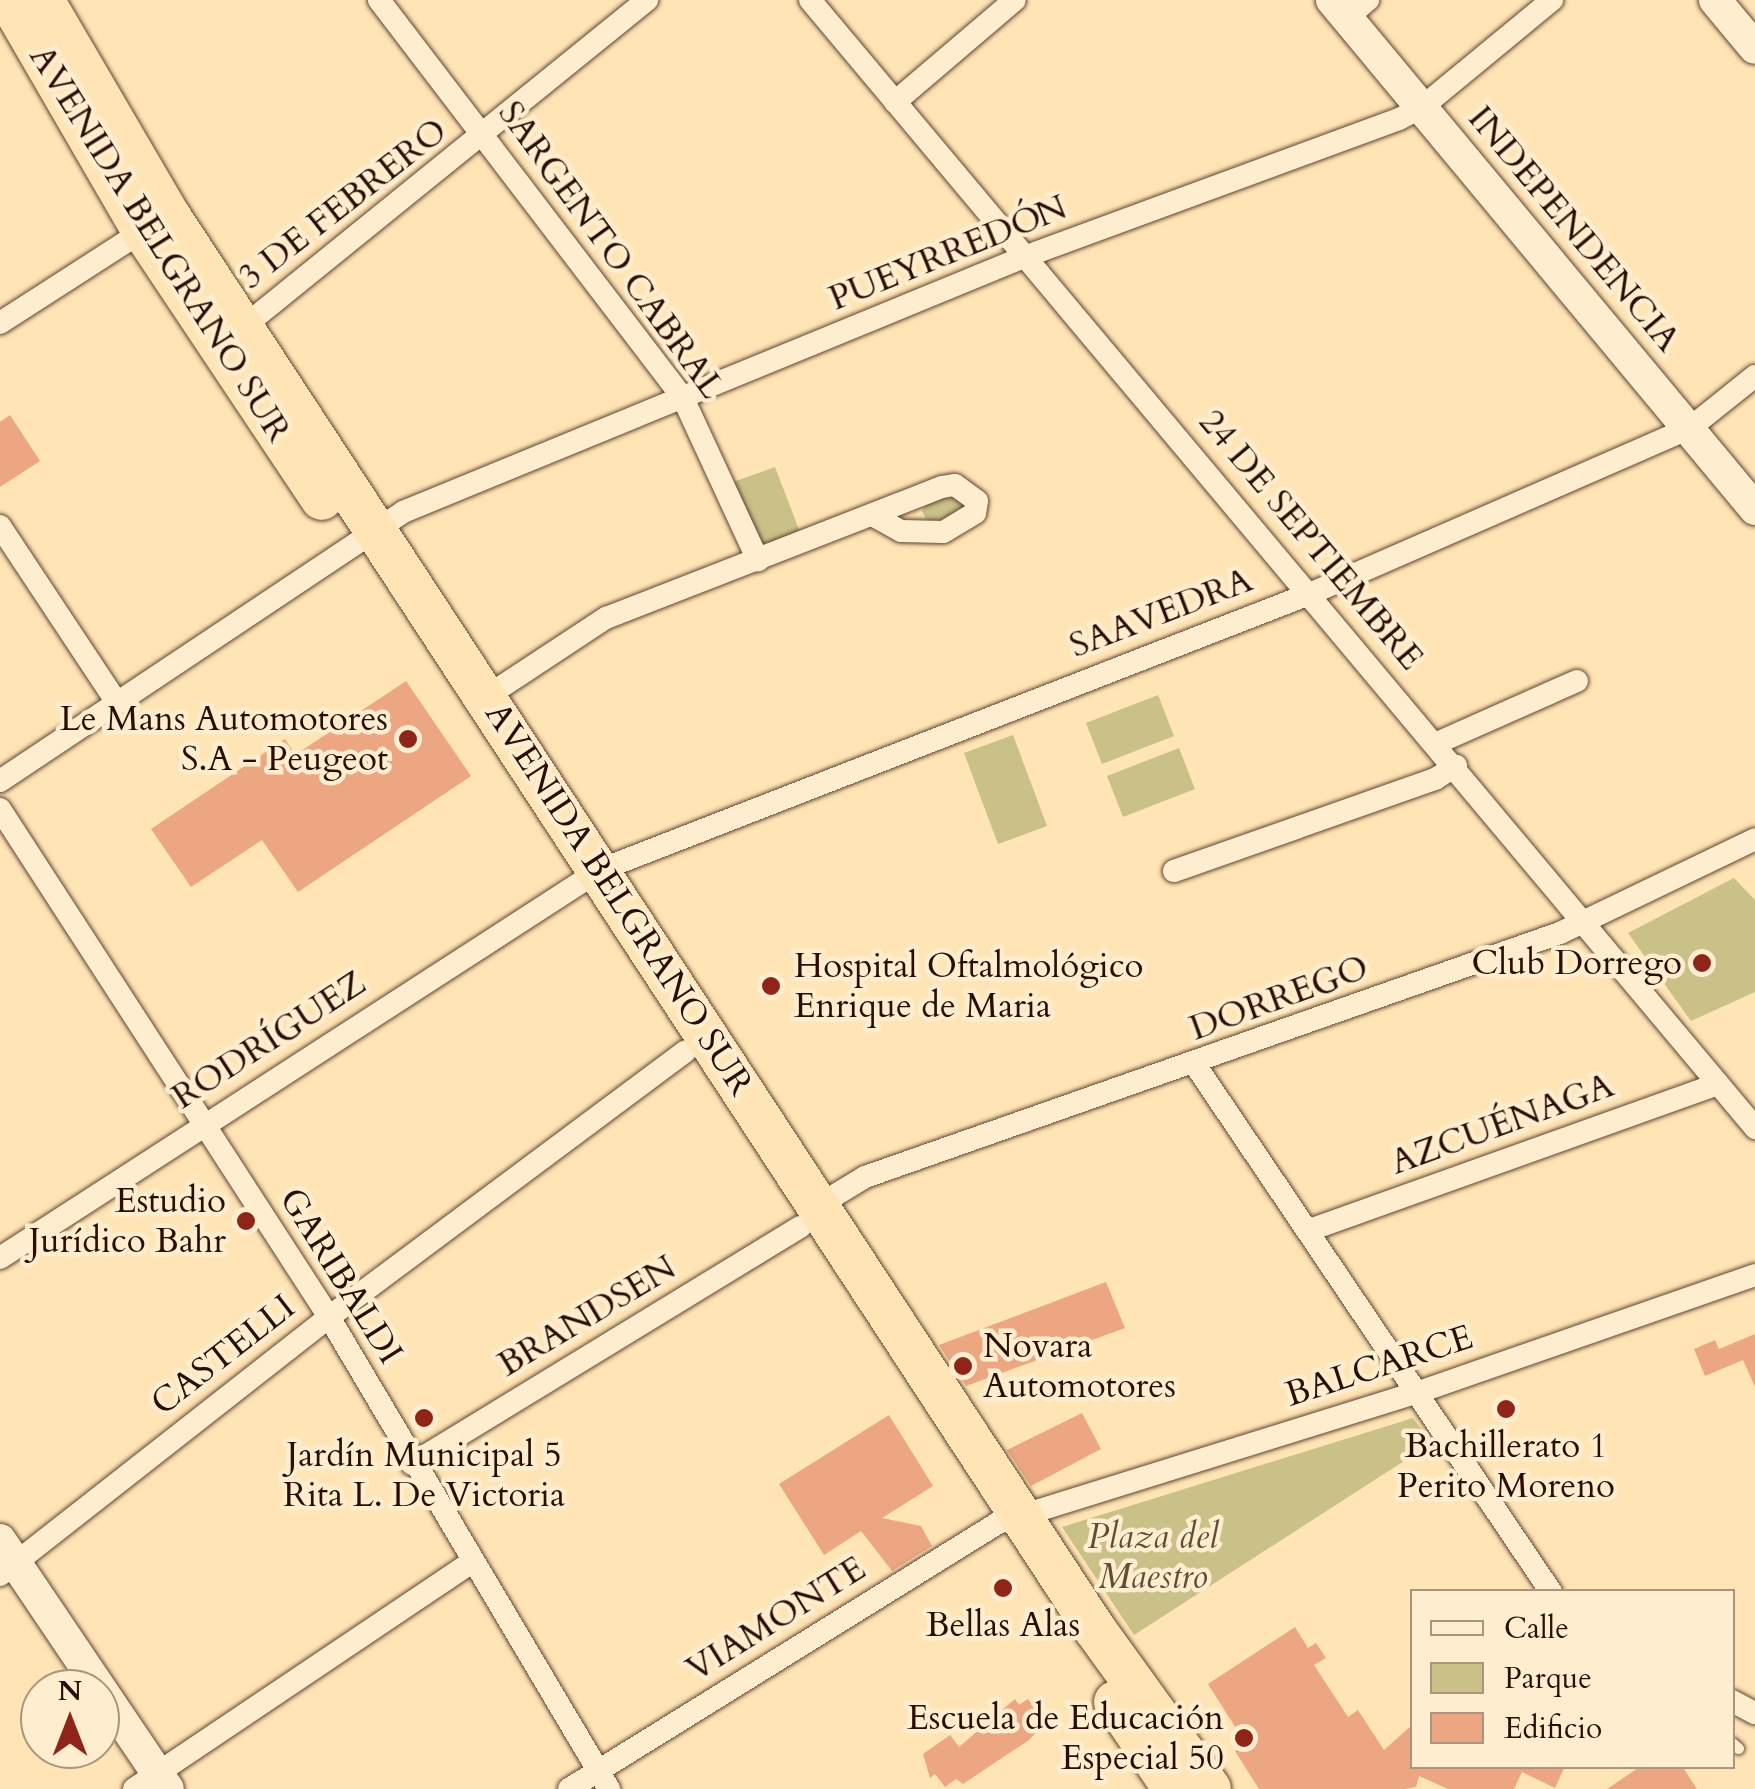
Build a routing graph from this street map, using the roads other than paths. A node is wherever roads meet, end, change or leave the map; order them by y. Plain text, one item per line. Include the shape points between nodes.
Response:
1 (9, 0) edge
2 (43, 0) edge
3 (379, 0) edge
4 (647, 0) edge
5 (810, 0) edge
6 (1015, 0) edge
7 (1552, 0) edge
8 (1715, 0) edge
9 (1349, 6) edge
10 (1755, 48) edge
11 (896, 102) junction
12 (1421, 108) junction
13 (485, 137) junction
14 (143, 231) junction
15 (1024, 258) junction
16 (0, 323) edge
17 (230, 337) junction
18 (1755, 376) edge
19 (683, 398) junction
20 (1690, 428) junction
21 (1755, 509) edge
22 (874, 516) dead end
23 (0, 526) edge
24 (366, 539) junction
25 (758, 560) junction
26 (1312, 593) junction
27 (1577, 681) dead end
28 (486, 697) junction
29 (118, 703) junction
30 (1437, 743) junction
31 (1456, 766) junction
32 (0, 782) edge
33 (0, 809) edge
34 (1755, 839) edge
35 (1174, 871) dead end
36 (588, 877) junction
37 (1586, 922) junction
38 (686, 1052) junction
39 (1196, 1066) junction
40 (1718, 1084) junction
41 (204, 1123) junction
42 (1755, 1128) edge
43 (810, 1216) junction
44 (1310, 1230) junction
45 (0, 1258) edge
46 (1755, 1274) edge
47 (328, 1317) junction
48 (1418, 1392) junction
49 (412, 1464) junction
50 (1010, 1518) junction
51 (5, 1559) edge
52 (472, 1562) junction
53 (1549, 1589) edge
54 (603, 1780) edge
55 (1177, 1781) edge
56 (153, 1784) edge
57 (569, 1789) edge

1 - 14 highway, AVENIDA BELGRANO SUR
2 - 17 highway, AVENIDA BELGRANO SUR
3 - 13 street, SARGENTO CABRAL
4 - 13 street, 3 DE FEBRERO
5 - 11 street, 24 DE SEPTIEMBRE
6 - 11 street
7 - 12 street, PUEYRREDÓN
8 - 10 street
9 - 12 street, INDEPENDENCIA
11 - 15 street, 24 DE SEPTIEMBRE
12 - 15 street, PUEYRREDÓN
12 - 20 street, INDEPENDENCIA
13 - 17 street, 3 DE FEBRERO
13 - 19 street, SARGENTO CABRAL
14 - 16 street
14 - 17 highway, AVENIDA BELGRANO SUR
15 - 19 street, PUEYRREDÓN
15 - 26 street, 24 DE SEPTIEMBRE
17 - 24 highway, AVENIDA BELGRANO SUR
18 - 20 street, SAAVEDRA
19 - 24 street, PUEYRREDÓN via 403,512
19 - 25 street, SARGENTO CABRAL
20 - 21 street, INDEPENDENCIA
20 - 26 street, SAAVEDRA
22 - 25 street
23 - 29 street
24 - 28 highway, AVENIDA BELGRANO SUR
24 - 29 street, PUEYRREDÓN
24 - 36 highway, AVENIDA BELGRANO SUR
25 - 28 street via 586,627
26 - 30 street, 24 DE SEPTIEMBRE
26 - 36 street, SAAVEDRA
27 - 30 street
28 - 36 highway, AVENIDA BELGRANO SUR
29 - 32 street, PUEYRREDÓN
30 - 31 street, 24 DE SEPTIEMBRE
31 - 35 street
31 - 37 street, 24 DE SEPTIEMBRE
33 - 41 street, GARIBALDI
34 - 37 street, DORREGO
36 - 38 highway, AVENIDA BELGRANO SUR
36 - 41 street, RODRÍGUEZ
36 - 43 highway, AVENIDA BELGRANO SUR
37 - 39 street, DORREGO
37 - 40 street, 24 DE SEPTIEMBRE
38 - 43 highway, AVENIDA BELGRANO SUR
38 - 47 street, CASTELLI
39 - 43 street, DORREGO via 865,1178
39 - 44 street
40 - 42 street, 24 DE SEPTIEMBRE
40 - 44 street, AZCUÉNAGA
41 - 45 street, RODRÍGUEZ
41 - 47 street, GARIBALDI
43 - 49 street, BRANDSEN
43 - 50 highway, AVENIDA BELGRANO SUR
44 - 48 street
46 - 48 street, BALCARCE
47 - 49 street, GARIBALDI
47 - 51 street, CASTELLI
48 - 50 street, BALCARCE
48 - 53 street
49 - 52 street, GARIBALDI
50 - 54 street, VIAMONTE
50 - 55 highway, AVENIDA BELGRANO SUR
51 - 56 street
52 - 54 street, GARIBALDI
52 - 56 street
54 - 57 street, VIAMONTE

